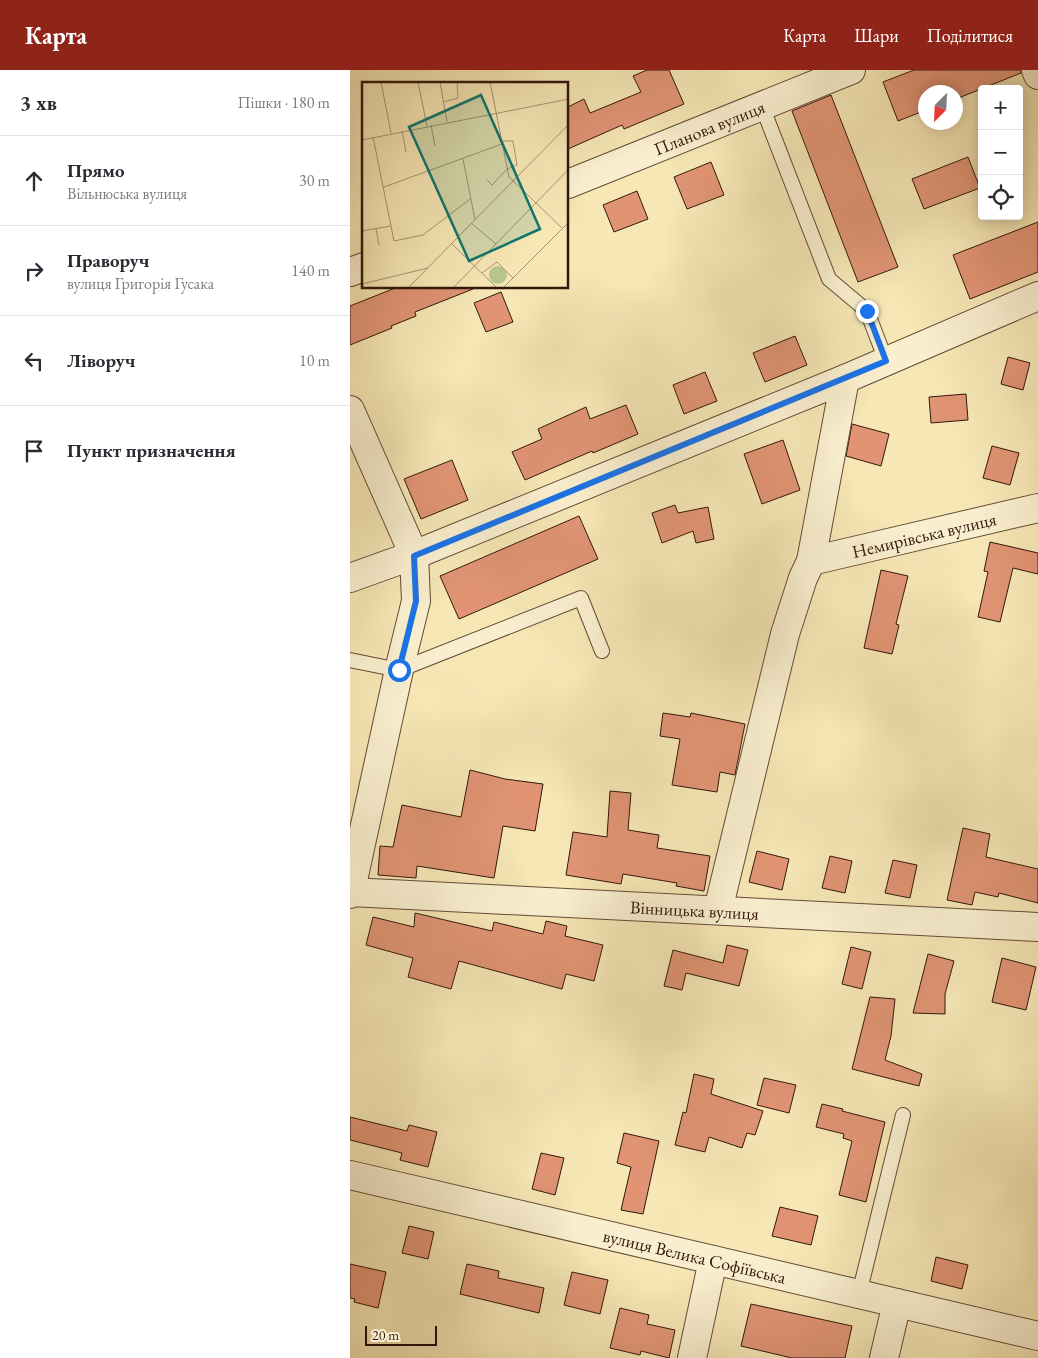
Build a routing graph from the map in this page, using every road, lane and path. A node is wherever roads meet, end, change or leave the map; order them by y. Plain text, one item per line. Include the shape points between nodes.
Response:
1 (851, 70) edge
2 (1036, 70) edge
3 (1038, 75) edge
4 (762, 106) junction
5 (569, 184) edge
6 (362, 268) edge
7 (350, 272) edge
8 (1038, 296) edge
9 (886, 361) junction
10 (845, 379) junction
11 (350, 410) edge
12 (1038, 508) edge
13 (414, 556) junction
14 (811, 561) junction
15 (350, 578) edge
16 (602, 651) dead end
17 (350, 660) edge
18 (399, 670) junction
19 (350, 893) edge
20 (718, 910) junction
21 (1038, 927) edge
22 (903, 1115) dead end
23 (350, 1176) edge
24 (714, 1260) junction
25 (859, 1294) junction
26 (897, 1303) junction
27 (1038, 1336) edge
28 (692, 1358) edge
29 (884, 1358) edge

1 - 4 street, Планова вулиця
2 - 3 street
4 - 5 street, Планова вулиця
4 - 9 lane via 829,279 867,311
6 - 7 street
8 - 9 street
9 - 10 street
10 - 13 street
10 - 14 street
11 - 13 street
12 - 14 street, Немирівська вулиця
13 - 15 street
13 - 18 street via 416,601
14 - 20 street via 802,578 785,634
16 - 18 lane via 581,598
17 - 18 lane
18 - 19 street
19 - 20 street, Вінницька вулиця
20 - 21 street, Вінницька вулиця
22 - 25 lane
23 - 24 street, вулиця Велика Софіївська
24 - 25 street, вулиця Велика Софіївська
24 - 28 street
25 - 26 street, вулиця Велика Софіївська
26 - 27 street, вулиця Велика Софіївська
26 - 29 street

